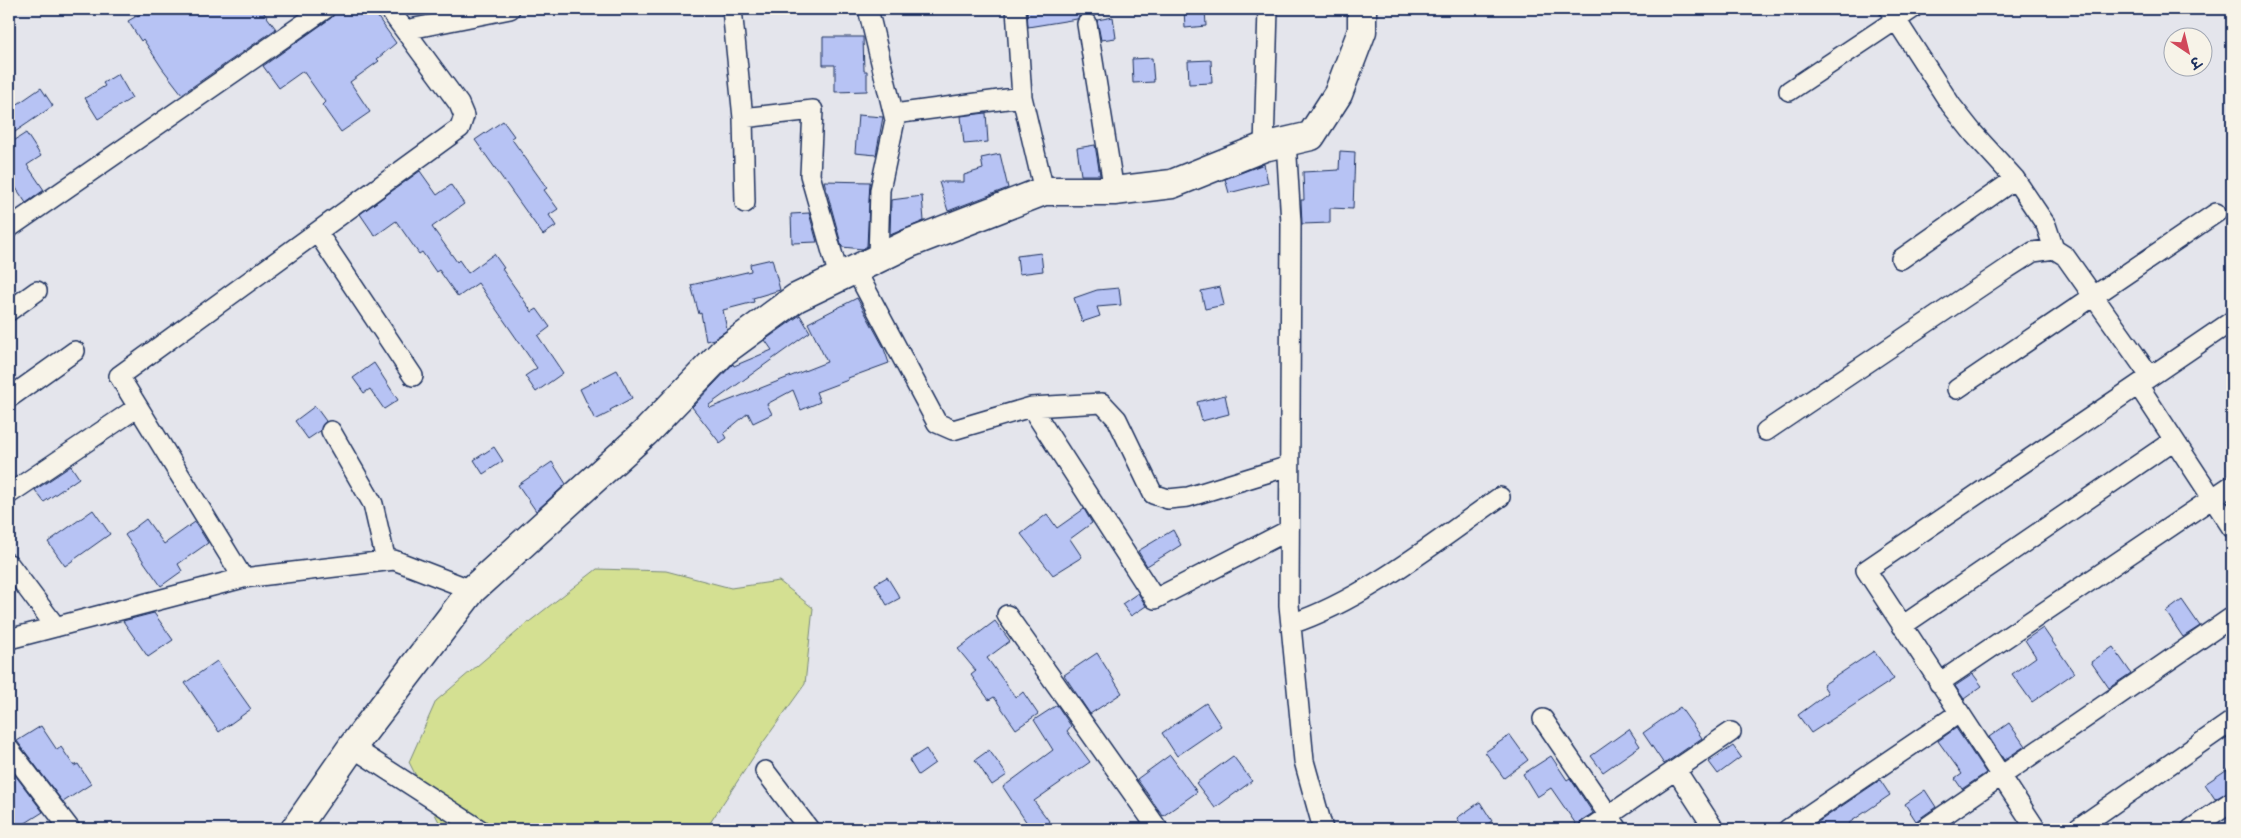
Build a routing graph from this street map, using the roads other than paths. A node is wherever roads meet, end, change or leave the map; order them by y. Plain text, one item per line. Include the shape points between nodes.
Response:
1 (325, 9) edge
2 (389, 9) edge
3 (510, 9) edge
4 (732, 9) edge
5 (868, 9) edge
6 (1016, 9) edge
7 (1268, 9) edge
8 (1362, 9) edge
9 (1912, 9) edge
10 (1892, 14) edge
11 (1087, 24) dead end
12 (405, 30) junction
13 (1789, 91) dead end
14 (1022, 97) junction
15 (894, 114) junction
16 (743, 118) junction
17 (1275, 144) junction
18 (2015, 178) junction
19 (1044, 191) junction
20 (1114, 191) junction
21 (745, 203) dead end
22 (2216, 213) dead end
23 (9, 228) edge
24 (317, 232) junction
25 (2054, 249) junction
26 (1901, 259) dead end
27 (857, 268) junction
28 (37, 291) dead end
29 (2093, 296) junction
30 (9, 311) edge
31 (2232, 321) edge
32 (75, 351) dead end
33 (413, 376) dead end
34 (2144, 381) junction
35 (1957, 389) dead end
36 (9, 398) edge
37 (138, 407) junction
38 (1032, 407) junction
39 (331, 431) dead end
40 (1766, 431) dead end
41 (2174, 440) junction
42 (1289, 466) junction
43 (2232, 485) edge
44 (9, 494) edge
45 (1500, 497) dead end
46 (2212, 498) junction
47 (2232, 528) edge
48 (1289, 530) junction
49 (386, 561) junction
50 (9, 564) edge
51 (243, 578) junction
52 (472, 590) junction
53 (1007, 615) dead end
54 (2232, 617) edge
55 (1291, 624) junction
56 (1902, 626) junction
57 (56, 627) junction
58 (9, 639) edge
59 (1939, 683) junction
60 (1959, 713) junction
61 (1543, 719) dead end
62 (2232, 721) edge
63 (1731, 732) dead end
64 (352, 747) junction
65 (9, 749) edge
66 (1676, 770) junction
67 (765, 771) dead end
68 (2001, 776) junction
69 (2232, 801) edge
70 (1614, 822) edge
71 (70, 829) edge
72 (295, 829) edge
73 (478, 829) edge
74 (809, 829) edge
75 (1158, 829) edge
76 (1323, 829) edge
77 (1589, 829) edge
78 (1714, 829) edge
79 (1788, 829) edge
80 (1924, 829) edge
81 (2036, 829) edge
82 (2077, 829) edge
83 (2191, 829) edge

1 - 23 street
2 - 12 street
3 - 12 street
4 - 16 street
5 - 15 street
6 - 14 street
7 - 17 street
8 - 17 street via 1362,31 1338,94 1311,136
9 - 10 street
10 - 13 street
10 - 18 street via 1951,105
11 - 20 street
12 - 24 street via 459,104 464,116 460,128
14 - 15 street
14 - 19 street
15 - 27 street via 880,190
16 - 21 street
16 - 27 street via 813,110 810,176
17 - 20 street via 1172,184
17 - 42 street via 1290,223
18 - 25 street via 2046,224
18 - 26 street
19 - 20 street
19 - 27 street via 910,243
22 - 29 street
24 - 33 street
24 - 37 street via 119,376
25 - 29 street via 2065,256
25 - 40 street via 2034,252 2008,268
27 - 38 street via 937,423 953,430
27 - 52 street via 796,298 724,351 645,434
28 - 30 street
29 - 34 street
29 - 35 street
31 - 34 street
32 - 36 street
34 - 41 street
34 - 56 street via 1866,570
37 - 44 street
37 - 51 street
38 - 42 street via 1102,403 1117,419 1153,494 1168,499 1188,497
38 - 48 street via 1154,599
39 - 49 street via 373,504
41 - 46 street
41 - 56 street
42 - 48 street
43 - 46 street
45 - 55 street via 1371,584 1314,616
46 - 47 street
46 - 59 street
48 - 55 street
49 - 51 street
49 - 52 street via 394,560
50 - 57 street
51 - 57 street
52 - 64 street
53 - 75 street
54 - 68 street
55 - 76 street via 1304,761
56 - 59 street
57 - 58 street
59 - 60 street
60 - 68 street
60 - 79 street
61 - 70 street
62 - 82 street
63 - 66 street
64 - 72 street
64 - 73 street
65 - 71 street
66 - 70 street
66 - 78 street
67 - 74 street
68 - 80 street
68 - 81 street
69 - 83 street
70 - 77 street

